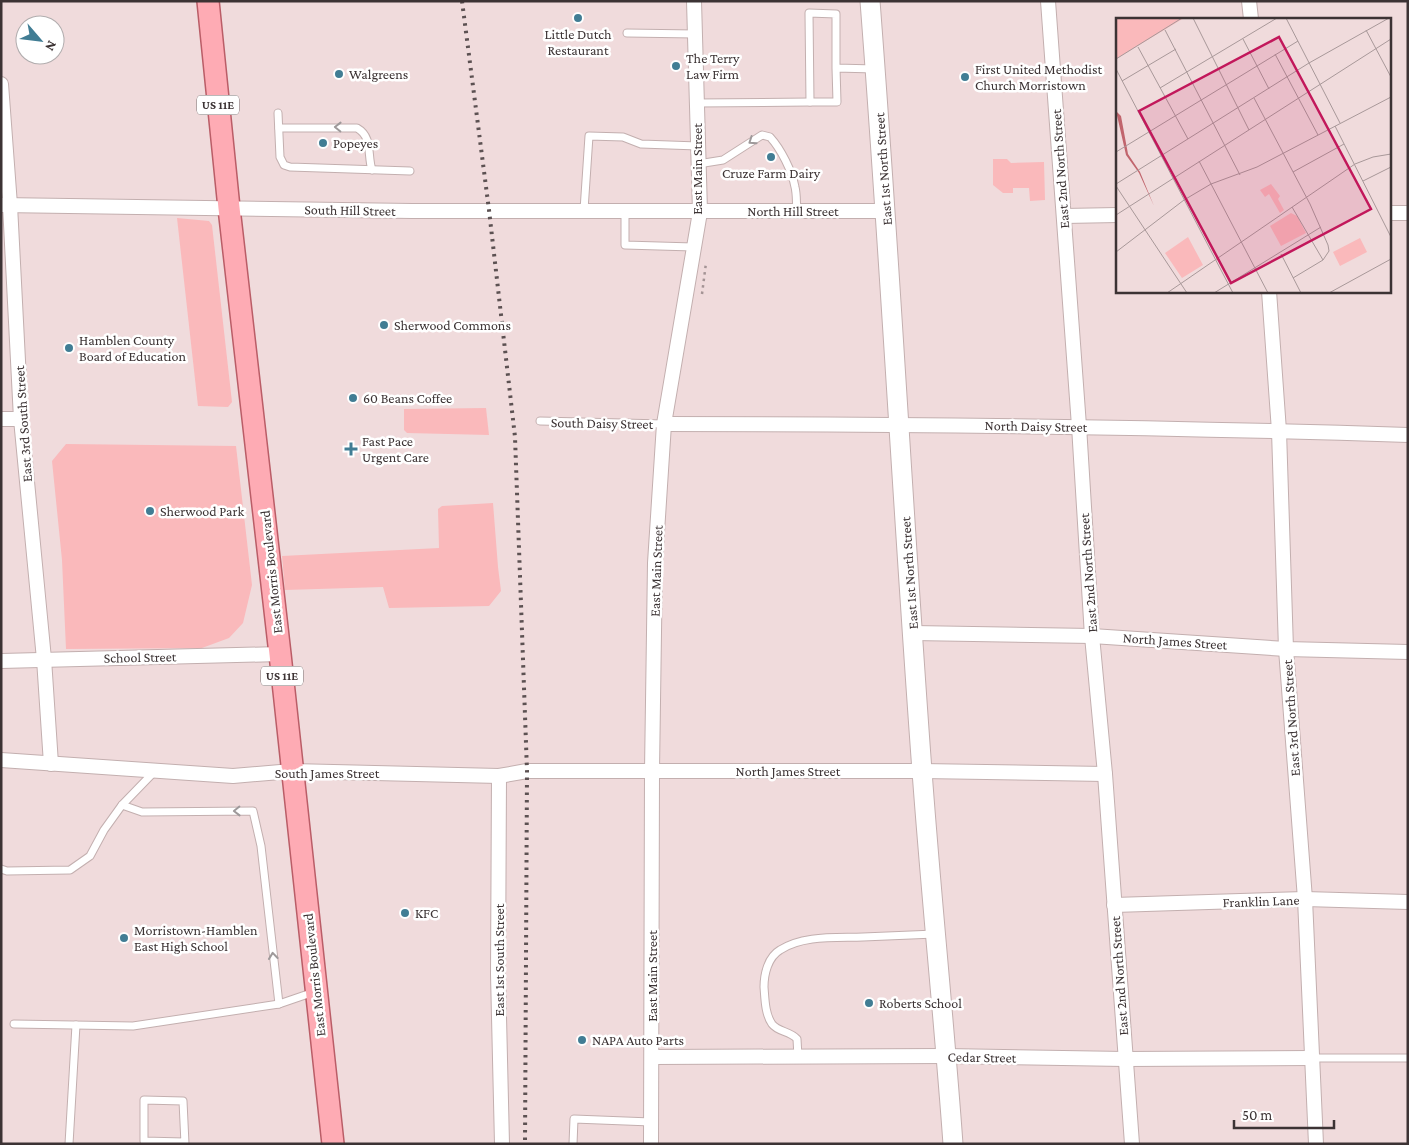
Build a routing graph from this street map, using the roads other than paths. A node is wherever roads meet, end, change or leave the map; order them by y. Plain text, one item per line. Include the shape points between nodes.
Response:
1 (208, 1) edge
2 (694, 1) edge
3 (870, 1) edge
4 (1048, 1) edge
5 (1250, 1) edge
6 (1251, 18) edge
7 (627, 33) dead end
8 (695, 34) junction
9 (836, 68) junction
10 (876, 69) junction
11 (1, 84) edge
12 (810, 102) junction
13 (697, 103) junction
14 (278, 113) dead end
15 (279, 128) junction
16 (698, 146) junction
17 (698, 164) junction
18 (372, 170) junction
19 (410, 171) dead end
20 (6, 205) edge
21 (229, 208) junction
22 (584, 210) junction
23 (625, 210) junction
24 (797, 211) junction
25 (886, 211) junction
26 (700, 212) junction
27 (1392, 213) edge
28 (1408, 213) edge
29 (1116, 215) edge
30 (1064, 216) junction
31 (693, 247) junction
32 (1269, 292) edge
33 (1, 419) edge
34 (21, 419) junction
35 (540, 421) dead end
36 (664, 424) junction
37 (898, 424) junction
38 (1079, 426) junction
39 (1279, 431) junction
40 (1408, 435) edge
41 (913, 633) junction
42 (1092, 636) junction
43 (1286, 649) junction
44 (1408, 652) edge
45 (280, 654) junction
46 (44, 659) junction
47 (1, 661) edge
48 (1, 760) edge
49 (52, 764) junction
50 (154, 771) junction
51 (292, 771) junction
52 (652, 771) junction
53 (922, 772) junction
54 (1105, 774) junction
55 (499, 776) junction
56 (122, 806) junction
57 (1, 869) edge
58 (1305, 900) junction
59 (1408, 902) edge
60 (1114, 905) junction
61 (936, 934) junction
62 (316, 991) junction
63 (279, 1004) junction
64 (14, 1024) dead end
65 (76, 1025) junction
66 (946, 1056) junction
67 (652, 1057) junction
68 (798, 1057) junction
69 (1312, 1058) junction
70 (1408, 1058) edge
71 (1126, 1059) junction
72 (651, 1122) junction
73 (184, 1143) edge
74 (70, 1144) edge
75 (333, 1144) edge
76 (502, 1144) edge
77 (573, 1144) edge
78 (652, 1144) edge
79 (954, 1144) edge
80 (1132, 1144) edge
81 (1316, 1144) edge

1 - 21 main road, East Morris Boulevard / US 11E
2 - 8 street, East Main Street
3 - 10 main road, East 1st North Street
4 - 30 street, East 2nd North Street
5 - 6 street
7 - 8 lane
8 - 13 street, East Main Street
9 - 10 lane
9 - 12 lane via 837,102
9 - 12 lane via 836,14 810,13
10 - 25 main road, East 1st North Street
11 - 20 street, East 3rd South Street
12 - 13 lane
13 - 16 street, East Main Street
14 - 15 lane
18 -> 15 lane via 367,137 357,128
15 - 18 lane via 280,157 284,165
16 - 17 street, East Main Street
16 - 22 lane via 641,144 623,137 589,136
24 -> 17 lane via 792,177 770,137 762,135 720,162
17 - 26 street, East Main Street
18 - 19 lane
20 - 21 street, South Hill Street
20 - 34 street, East 3rd South Street
21 - 22 street, South Hill Street
21 - 45 main road, East Morris Boulevard / US 11E
22 - 23 street, South Hill Street
23 - 26 street, South Hill Street
23 - 31 lane via 625,245
24 - 25 street, North Hill Street
24 - 26 street, North Hill Street
25 - 37 main road, East 1st North Street
26 - 31 street, East Main Street
27 - 28 street
29 - 30 street
30 - 38 street, East 2nd North Street
31 - 36 street, East Main Street
32 - 39 street, East 3rd North Street
33 - 34 street
34 - 46 street, East 3rd South Street
35 - 36 lane, South Daisy Street
36 - 37 street, North Daisy Street
36 - 52 street, East Main Street via 655,563
37 - 38 street, North Daisy Street
37 - 41 main road, East 1st North Street
38 - 39 street, North Daisy Street
38 - 42 street, East 2nd North Street
39 - 40 street, North Daisy Street
39 - 43 street, East 3rd North Street
41 - 42 street, North James Street
41 - 53 main road, East 1st North Street
42 - 43 street, North James Street
42 - 54 street, East 2nd North Street
43 - 44 street, North James Street
43 - 58 street, East 3rd North Street
45 - 46 street, School Street
45 - 51 main road, East Morris Boulevard / US 11E
46 - 47 street, School Street
46 - 49 street, East 3rd South Street
48 - 49 street, South James Street
49 - 50 street, South James Street
50 - 51 street, South James Street via 233,776
50 - 56 lane
51 - 55 street, South James Street
51 - 62 main road, East Morris Boulevard / US 11E
52 - 53 street, North James Street
52 - 55 street, South James Street via 527,771
52 - 67 street, East Main Street
53 - 54 street, North James Street
53 - 61 main road, East 1st North Street
54 - 60 street, East 2nd North Street
55 - 76 street, East 1st South Street via 498,974
56 - 57 lane via 90,856 70,870
63 -> 56 lane via 261,846 253,811 142,812
58 - 59 street, Franklin Lane
58 - 60 street, Franklin Lane
58 - 69 street, East 3rd North Street
60 - 71 street, East 2nd North Street
61 - 66 main road, East 1st North Street
61 - 68 lane via 816,939 779,950 764,976 767,1014 772,1025 797,1039
62 - 63 lane
62 - 75 main road, East Morris Boulevard / US 11E
63 - 65 lane via 133,1026
64 - 65 lane
65 - 74 lane
66 - 68 street, Cedar Street
66 - 71 street, Cedar Street
66 - 79 main road, East 1st North Street
67 - 68 street, Cedar Street
67 - 72 street, East Main Street
69 - 70 lane
69 - 71 street, Cedar Street
69 - 81 street, East 3rd North Street
71 - 80 street, East 2nd North Street
72 - 77 lane via 574,1119
72 - 78 street, East Main Street
73 - 73 lane via 183,1101 144,1100 144,1141

